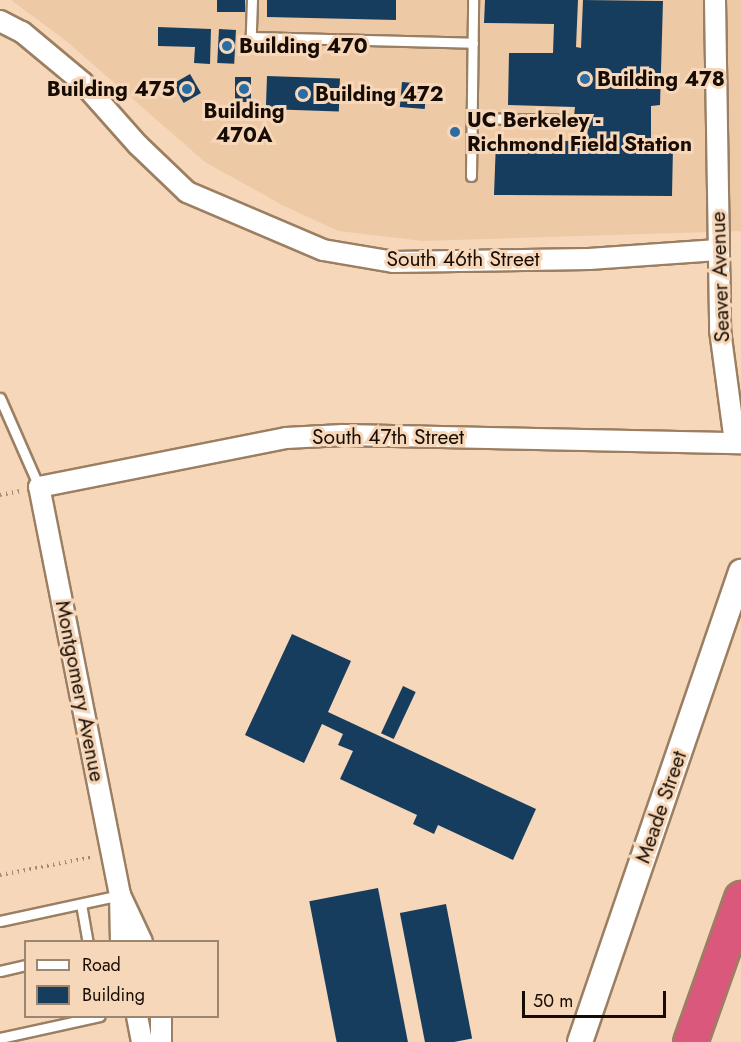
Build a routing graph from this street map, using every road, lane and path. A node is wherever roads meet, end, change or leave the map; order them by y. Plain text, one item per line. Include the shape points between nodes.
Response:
1 (252, 0) edge
2 (473, 0) edge
3 (715, 0) edge
4 (0, 21) edge
5 (472, 43) junction
6 (472, 118) junction
7 (565, 120) dead end
8 (471, 176) dead end
9 (718, 250) junction
10 (0, 398) edge
11 (738, 443) edge
12 (39, 487) junction
13 (741, 572) edge
14 (112, 853) junction
15 (0, 875) edge
16 (120, 895) junction
17 (741, 898) edge
18 (81, 904) junction
19 (0, 921) edge
20 (88, 940) edge
21 (122, 940) edge
22 (141, 940) edge
23 (24, 965) edge
24 (0, 971) edge
25 (95, 1018) edge
26 (137, 1018) edge
27 (161, 1018) edge
28 (0, 1038) edge
29 (142, 1042) edge
30 (161, 1042) edge
31 (580, 1042) edge
32 (690, 1042) edge

1 - 5 lane via 251,37
2 - 5 lane
3 - 9 street, Seaver Avenue
4 - 9 street, South 46th Street via 22,32 82,82 187,192 323,250 393,262 589,259
5 - 6 lane
6 - 7 lane
6 - 8 lane
9 - 11 street, Seaver Avenue via 720,330
10 - 12 lane
11 - 12 street, South 47th Street via 343,435 286,438
12 - 14 street, Montgomery Avenue
13 - 31 street, Meade Street
14 - 15 path
14 - 16 street, Montgomery Avenue
16 - 18 lane
16 - 21 street, Montgomery Avenue
16 - 22 street, Montgomery Avenue
17 - 32 highway
18 - 19 lane
18 - 20 lane
23 - 24 lane
25 - 28 lane
26 - 29 street
27 - 30 street

